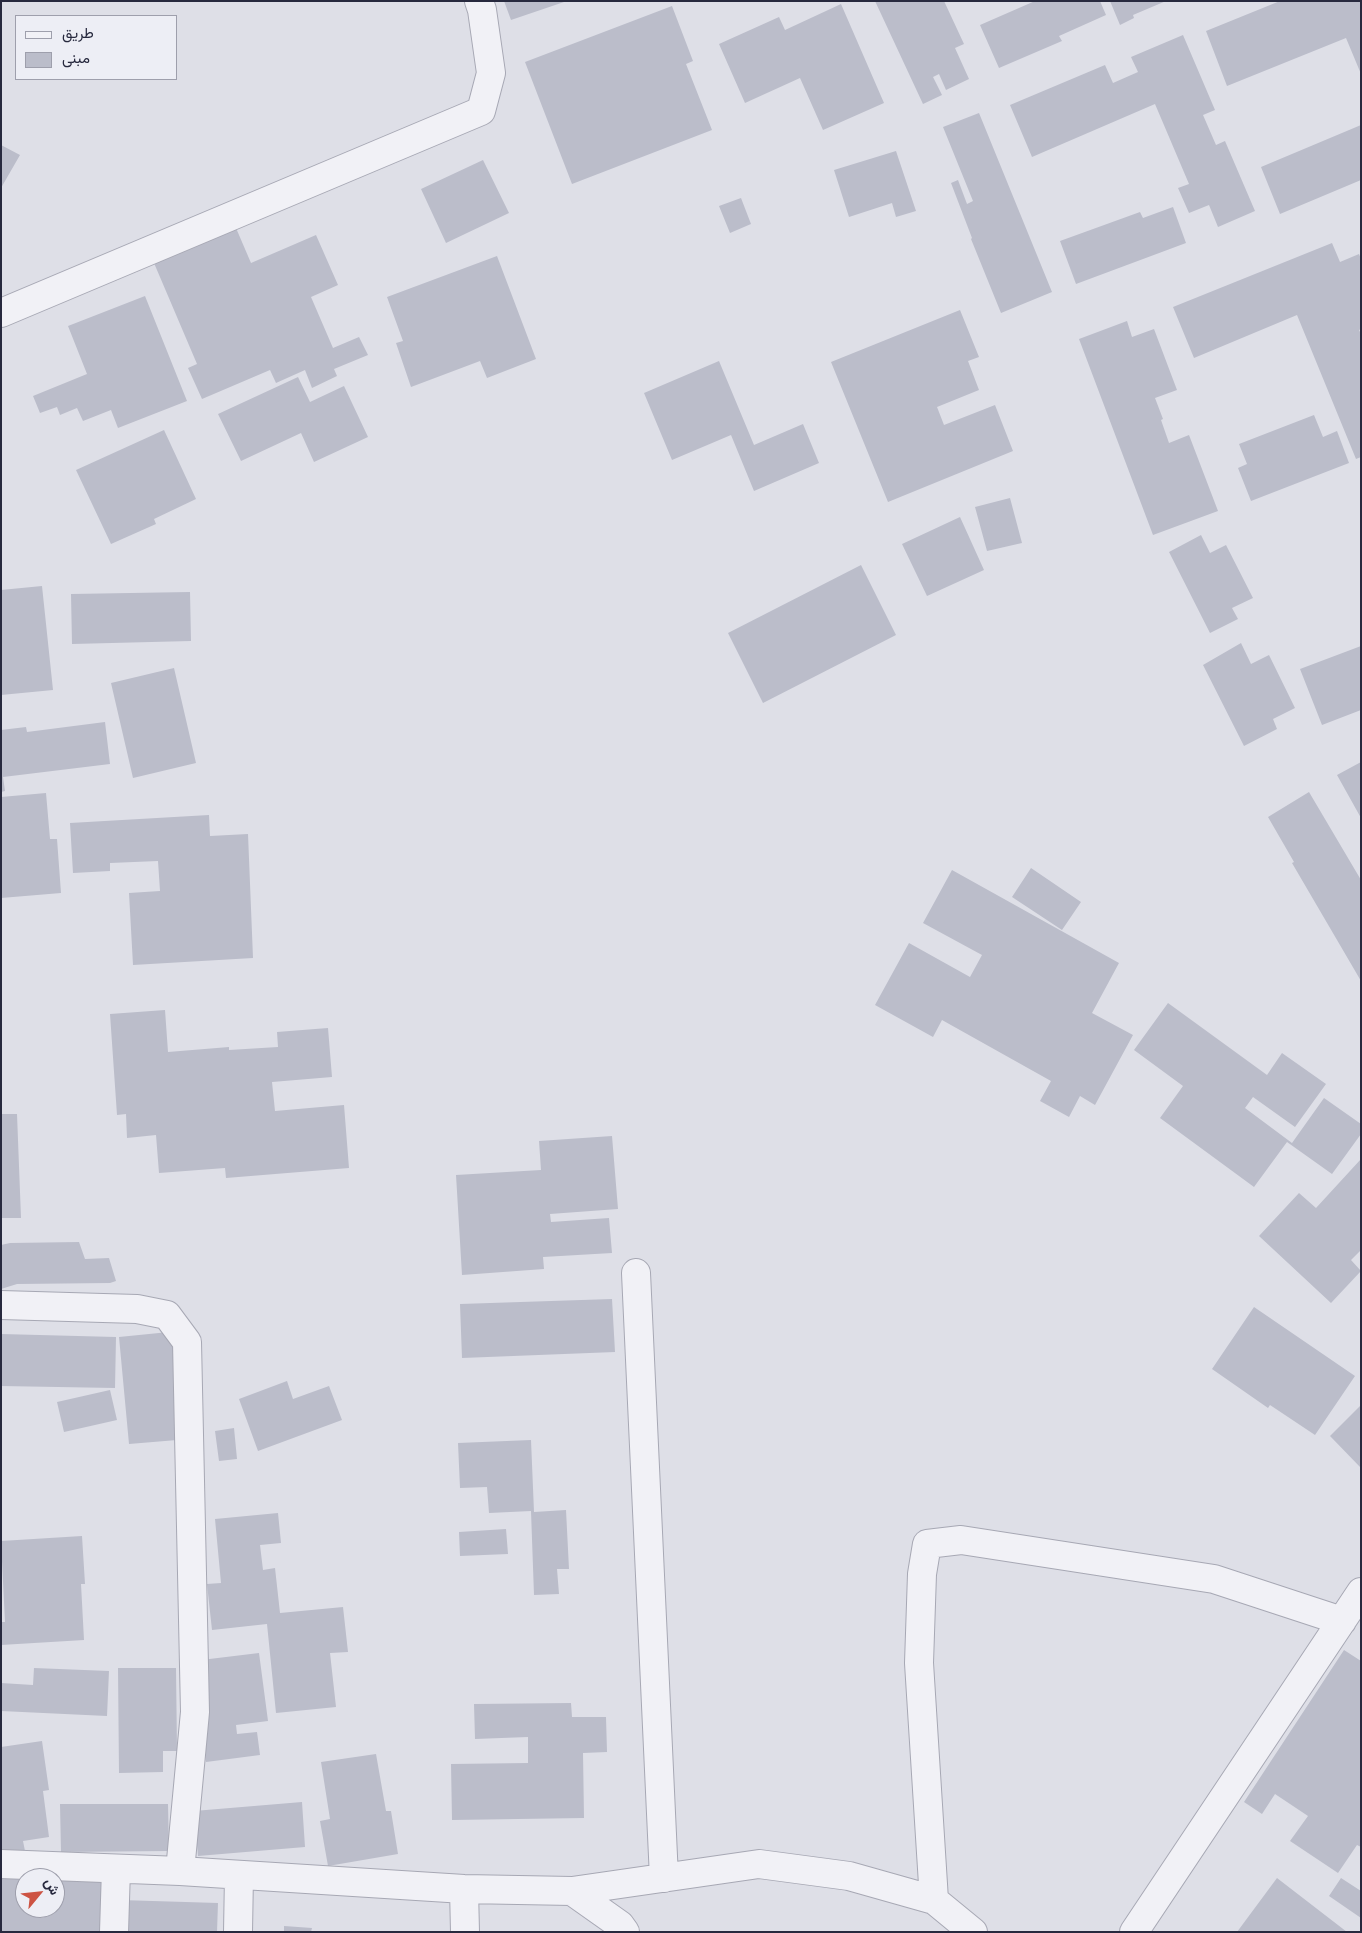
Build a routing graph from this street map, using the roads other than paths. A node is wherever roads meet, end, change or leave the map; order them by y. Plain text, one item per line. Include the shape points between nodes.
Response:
1 (478, 1) edge
2 (1, 312) edge
3 (636, 1273) dead end
4 (1, 1306) edge
5 (1361, 1592) edge
6 (1342, 1621) junction
7 (1, 1864) edge
8 (116, 1869) junction
9 (180, 1871) junction
10 (239, 1875) junction
11 (664, 1878) junction
12 (464, 1889) junction
13 (572, 1891) junction
14 (934, 1900) junction
15 (114, 1932) edge
16 (238, 1932) edge
17 (465, 1932) edge
18 (624, 1932) edge
19 (973, 1932) edge
20 (1134, 1932) edge

1 - 2 street via 491,73 481,111
3 - 11 street
4 - 9 street via 137,1309 167,1315 187,1342 195,1712
5 - 6 street
6 - 14 street via 1214,1579 960,1540 927,1544 922,1574 919,1664
6 - 20 street
7 - 8 street
8 - 9 street
8 - 15 street
9 - 10 street
10 - 12 street
10 - 16 street
11 - 13 street
11 - 14 street via 759,1864 850,1876
12 - 13 street
12 - 17 street
13 - 18 street via 620,1925
14 - 19 street

